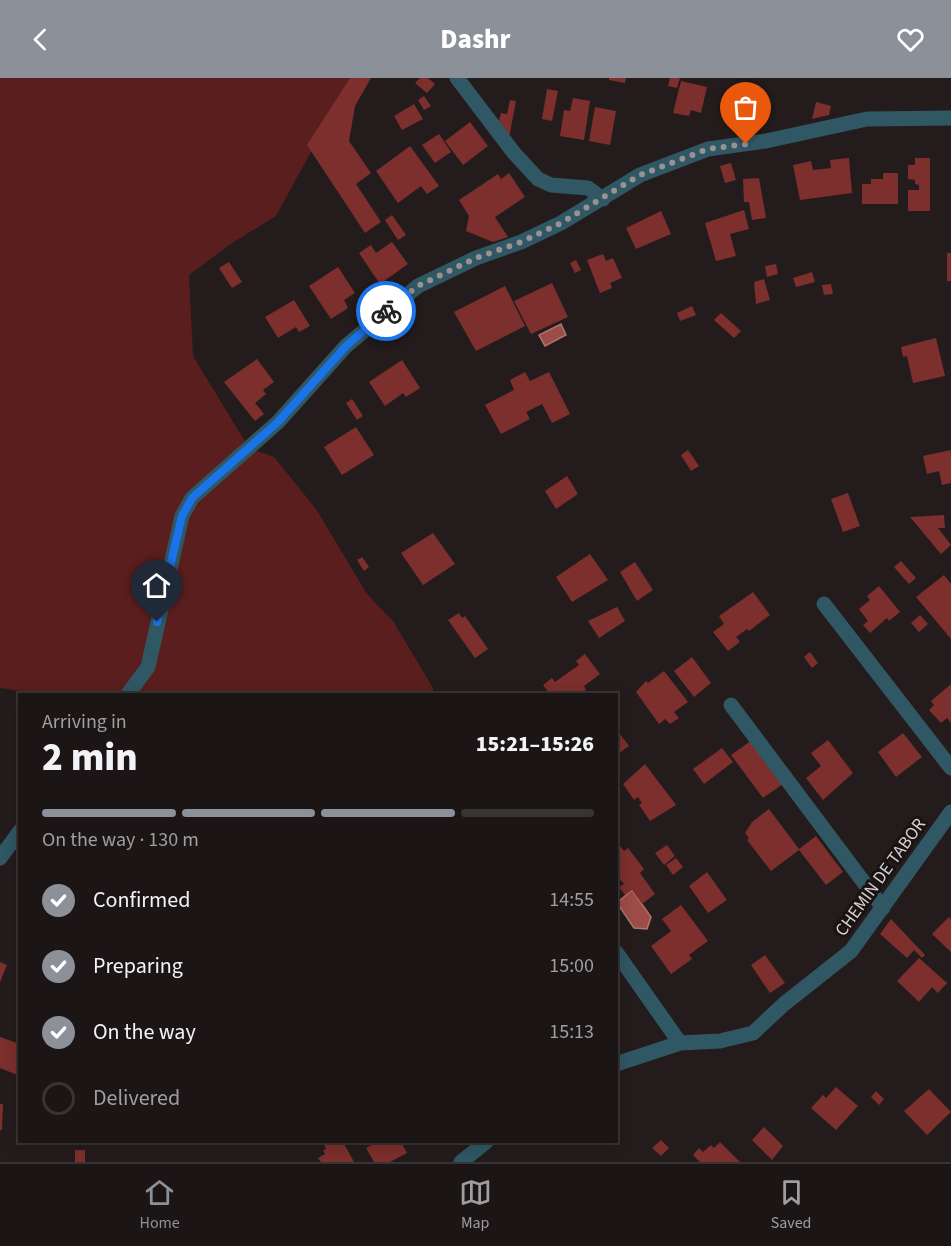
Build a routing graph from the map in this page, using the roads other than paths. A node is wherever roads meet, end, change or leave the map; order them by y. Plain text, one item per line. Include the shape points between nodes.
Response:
1 (457, 78) edge
2 (951, 118) edge
3 (603, 199) junction
4 (824, 604) dead end
5 (129, 693) edge
6 (731, 705) dead end
7 (951, 768) edge
8 (951, 812) edge
9 (18, 834) edge
10 (0, 858) edge
11 (883, 908) junction
12 (618, 955) edge
13 (680, 1043) junction
14 (618, 1063) edge
15 (485, 1143) edge
16 (461, 1162) edge

1 - 3 street via 538,178 551,185 588,188
2 - 3 street via 867,119 708,149 640,175
3 - 5 street via 531,238 476,258 418,286 346,346 278,422 192,498 182,516 148,667
4 - 7 street
6 - 11 street
8 - 11 street, CHEMIN DE TABOR
9 - 10 street
11 - 13 street, CHEMIN DE TABOR via 851,951 753,1033 720,1041
12 - 13 street
13 - 14 street, CHEMIN DE TABOR
15 - 16 street

